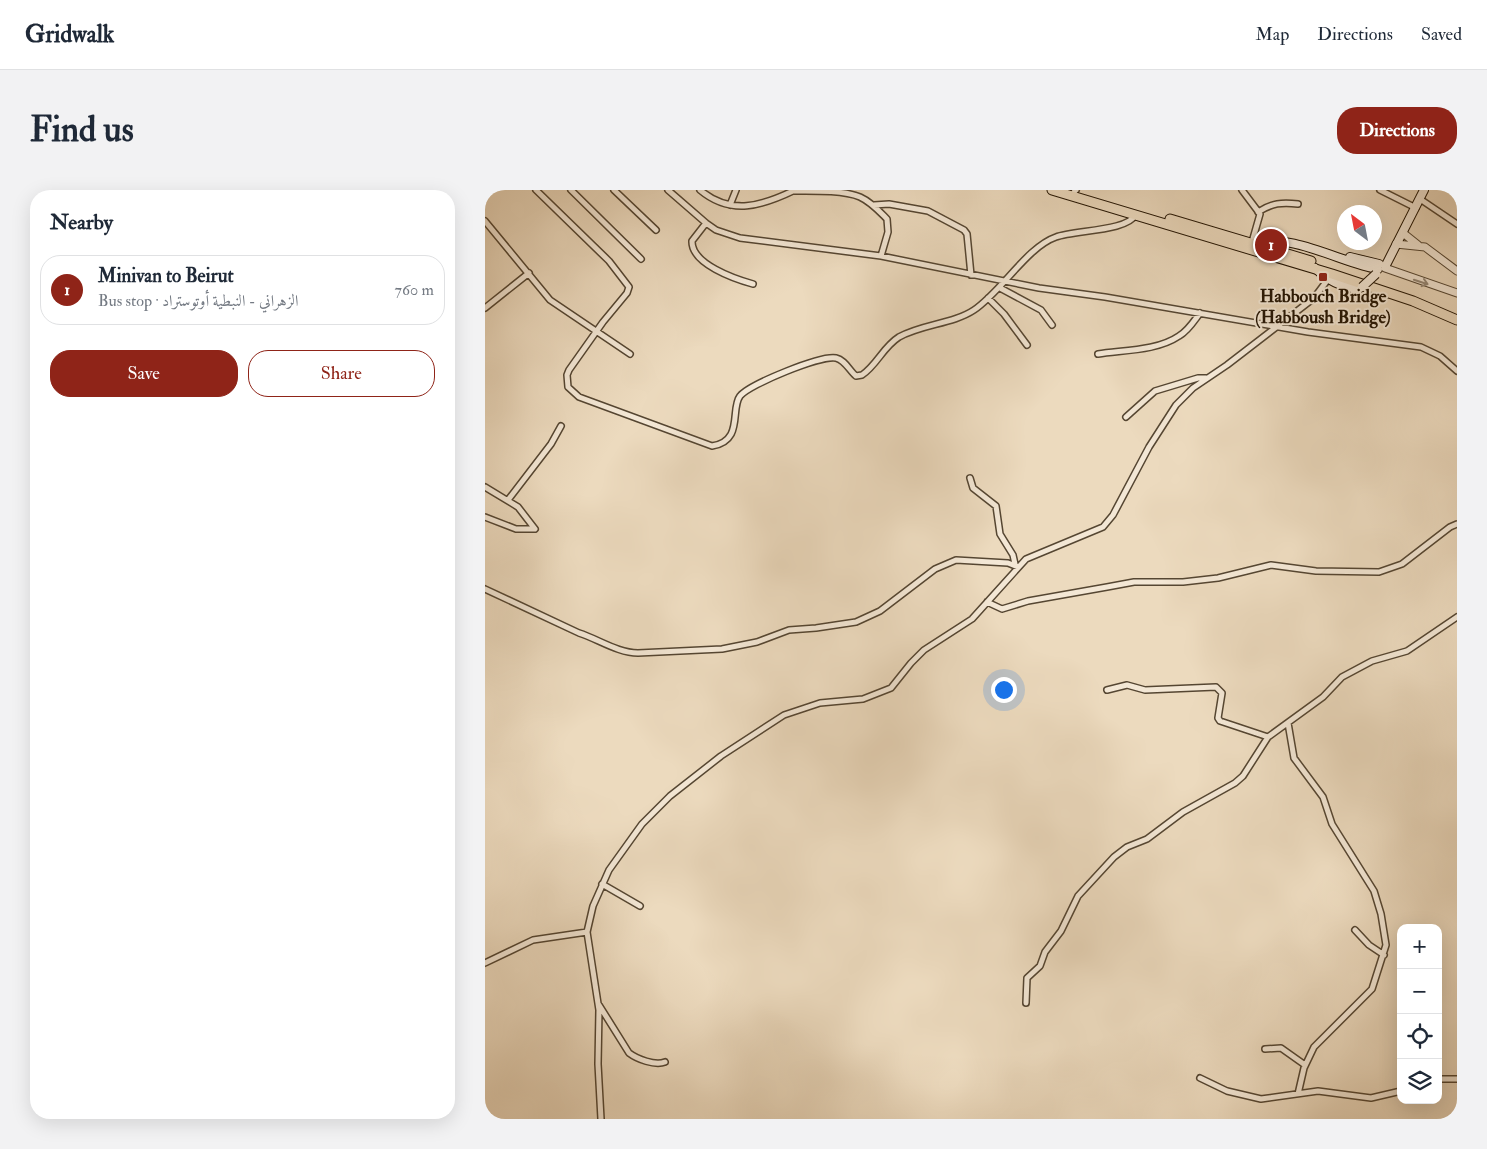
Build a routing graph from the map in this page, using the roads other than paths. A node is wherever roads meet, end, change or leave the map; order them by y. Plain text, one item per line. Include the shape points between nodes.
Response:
1 (536, 190) edge
2 (571, 190) edge
3 (614, 190) edge
4 (668, 190) edge
5 (701, 190) edge
6 (736, 190) edge
7 (794, 190) edge
8 (1052, 190) edge
9 (1242, 190) edge
10 (1380, 190) edge
11 (1424, 190) edge
12 (1074, 192) edge
13 (1421, 199) junction
14 (1095, 201) junction
15 (1298, 204) dead end
16 (730, 205) junction
17 (874, 205) junction
18 (1416, 208) junction
19 (1258, 212) junction
20 (1135, 215) junction
21 (485, 221) edge
22 (706, 223) junction
23 (1457, 224) edge
24 (657, 230) dead end
25 (1403, 234) junction
26 (1257, 244) junction
27 (1418, 245) junction
28 (1395, 246) junction
29 (881, 256) junction
30 (641, 258) dead end
31 (1381, 268) junction
32 (1457, 271) edge
33 (529, 273) junction
34 (971, 274) junction
35 (1330, 277) junction
36 (1007, 281) junction
37 (753, 284) dead end
38 (1000, 288) junction
39 (1457, 293) edge
40 (988, 298) junction
41 (485, 308) edge
42 (1200, 313) junction
43 (1457, 313) edge
44 (1457, 320) edge
45 (1052, 325) dead end
46 (1278, 326) junction
47 (597, 330) junction
48 (1027, 345) dead end
49 (629, 354) dead end
50 (1098, 354) dead end
51 (1457, 371) edge
52 (1207, 378) junction
53 (1125, 417) dead end
54 (561, 426) dead end
55 (970, 478) dead end
56 (485, 487) edge
57 (508, 500) junction
58 (485, 517) edge
59 (1457, 524) edge
60 (1016, 566) junction
61 (485, 589) edge
62 (987, 602) junction
63 (1457, 617) edge
64 (1107, 690) dead end
65 (1287, 723) junction
66 (1268, 737) junction
67 (602, 884) junction
68 (640, 906) dead end
69 (1355, 930) dead end
70 (587, 932) junction
71 (1384, 955) junction
72 (485, 963) edge
73 (1026, 1003) dead end
74 (598, 1005) junction
75 (1265, 1049) dead end
76 (665, 1062) dead end
77 (1305, 1065) junction
78 (1200, 1078) dead end
79 (1442, 1079) edge
80 (1457, 1079) edge
81 (1397, 1093) edge
82 (1298, 1094) junction
83 (601, 1119) edge

1 - 47 street via 628,283 627,293
2 - 30 street
3 - 24 street
4 - 22 street
5 - 16 street via 719,203
6 - 16 street
7 - 16 street via 749,206
7 - 17 street via 859,196
8 - 12 highway
9 - 19 street
10 - 18 street
11 - 13 main road
12 - 14 highway
13 - 18 main road
13 - 23 street
14 - 20 highway
14 - 26 highway
15 - 19 street via 1275,203
17 - 29 street via 887,219 888,232
17 - 34 street via 889,204 928,211 964,230
18 - 25 main road
19 - 26 street
20 - 35 highway via 1315,268
20 - 36 street via 1127,223 1072,233 1047,242 1037,248
21 - 33 street
22 - 29 street via 740,238
22 - 37 street via 692,241 694,249 716,270
25 - 27 street
25 - 28 main road
26 - 31 main road via 1279,240 1331,254 1341,260
26 - 43 highway
27 - 28 street
27 - 32 street via 1435,253
28 - 31 main road
29 - 34 street
31 - 35 main road, bridge via 1362,286 1354,289
31 -> 39 street
33 - 41 street
33 - 47 street via 550,300
34 - 36 street
35 - 44 highway via 1413,301
35 - 46 street via 1313,298
36 - 38 street
36 - 42 street
38 - 40 street
38 - 45 street via 1041,310
40 - 47 street via 966,315 899,337 862,375 856,376 842,360 832,358 819,360 743,393 738,398 732,431 719,445 712,446 572,392 567,375
40 - 48 street
42 - 46 street
42 - 50 street via 1185,332 1171,341
46 - 51 street via 1421,347 1440,356
46 - 52 street
47 - 49 street
52 - 53 street via 1155,391
52 - 60 street via 1169,412 1105,525
54 - 57 street
55 - 60 street via 975,490 996,506 1000,534
56 - 57 street
57 - 58 street via 518,507 535,529 516,529
59 - 62 street via 1401,564 1379,572 1316,571 1271,565 1218,578 1107,586 1002,609
60 - 61 street via 955,560 935,569 869,618 789,630 723,650 631,653 579,634
60 - 62 street
62 - 67 street via 965,625 917,656 886,691 863,700 820,703 793,711 721,756 650,815 616,859
63 - 65 street via 1407,651 1372,661 1342,677 1323,697
64 - 66 street via 1127,685 1145,690 1216,687 1222,693 1220,721
65 - 66 street
65 - 71 street via 1294,758 1323,796 1332,824 1374,891 1384,928
66 - 73 street via 1235,783 1183,812 1147,839 1127,847 1105,866 1078,896 1040,966 1027,978
67 - 68 street
67 - 70 street via 590,914
69 - 71 street
70 - 72 street via 533,940
70 - 74 street
71 - 77 street via 1370,993 1314,1047
74 - 76 street via 629,1052 637,1058
74 - 83 street
75 - 77 street via 1281,1048
77 - 82 street
78 - 82 street via 1213,1086 1253,1099
79 - 80 street
81 - 82 street via 1371,1098 1318,1091

